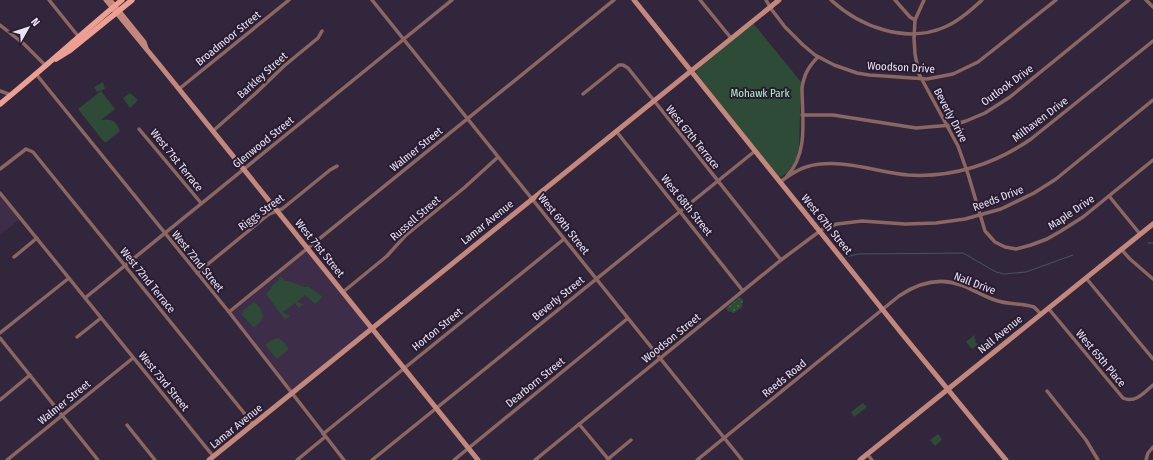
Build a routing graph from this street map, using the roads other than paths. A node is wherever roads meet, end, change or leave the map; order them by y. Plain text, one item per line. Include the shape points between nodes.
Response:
1 (49, 0) edge
2 (106, 0) edge
3 (110, 0) edge
4 (122, 0) edge
5 (132, 0) edge
6 (372, 0) edge
7 (452, 0) edge
8 (614, 0) edge
9 (634, 0) edge
10 (700, 0) edge
11 (766, 0) edge
12 (779, 0) edge
13 (831, 0) edge
14 (896, 0) edge
15 (924, 0) edge
16 (982, 0) edge
17 (1056, 0) edge
18 (1129, 0) edge
19 (1146, 0) edge
20 (286, 1) edge
21 (1153, 6) edge
22 (770, 7) junction
23 (115, 9) junction
24 (915, 20) junction
25 (0, 25) edge
26 (322, 31) dead end
27 (914, 33) junction
28 (78, 36) junction
29 (731, 38) junction
30 (404, 40) junction
31 (1153, 40) edge
32 (818, 57) junction
33 (46, 66) junction
34 (690, 70) junction
35 (36, 74) junction
36 (922, 78) junction
37 (179, 89) junction
38 (1, 92) edge
39 (583, 94) dead end
40 (10, 95) junction
41 (1153, 100) edge
42 (653, 101) junction
43 (0, 104) edge
44 (802, 115) junction
45 (467, 119) junction
46 (947, 125) junction
47 (139, 129) dead end
48 (213, 131) junction
49 (616, 131) junction
50 (755, 151) junction
51 (498, 157) junction
52 (1153, 160) edge
53 (796, 163) junction
54 (337, 166) dead end
55 (0, 169) edge
56 (801, 169) junction
57 (244, 170) junction
58 (967, 170) junction
59 (717, 181) junction
60 (780, 182) junction
61 (0, 193) edge
62 (1109, 196) junction
63 (532, 199) junction
64 (201, 203) junction
65 (277, 210) junction
66 (679, 211) junction
67 (980, 215) junction
68 (1153, 224) edge
69 (820, 231) junction
70 (164, 233) junction
71 (1140, 234) junction
72 (37, 238) junction
73 (564, 239) junction
74 (308, 248) junction
75 (1121, 249) junction
76 (14, 257) dead end
77 (781, 260) junction
78 (125, 266) junction
79 (197, 273) junction
80 (69, 278) junction
81 (1086, 278) junction
82 (595, 279) junction
83 (1153, 279) edge
84 (743, 291) junction
85 (343, 292) junction
86 (85, 298) junction
87 (1048, 308) junction
88 (882, 309) junction
89 (229, 312) junction
90 (1041, 314) junction
91 (101, 318) junction
92 (627, 319) junction
93 (372, 328) junction
94 (0, 333) edge
95 (77, 337) dead end
96 (0, 338) edge
97 (133, 358) junction
98 (660, 359) junction
99 (1153, 359) edge
100 (404, 368) junction
101 (30, 375) junction
102 (1153, 385) edge
103 (947, 390) junction
104 (1047, 391) dead end
105 (291, 394) junction
106 (0, 400) edge
107 (436, 408) junction
108 (61, 415) junction
109 (253, 424) junction
110 (579, 424) junction
111 (127, 425) dead end
112 (324, 435) junction
113 (724, 438) junction
114 (631, 440) dead end
115 (468, 448) junction
116 (1153, 448) edge
117 (867, 454) junction
118 (540, 456) junction
119 (211, 459) edge
120 (608, 459) edge
121 (7, 460) edge
122 (98, 460) edge
123 (155, 460) edge
124 (297, 460) edge
125 (344, 460) edge
126 (372, 460) edge
127 (454, 460) edge
128 (478, 460) edge
129 (534, 460) edge
130 (544, 460) edge
131 (697, 460) edge
132 (742, 460) edge
133 (860, 460) edge
134 (872, 460) edge
135 (1006, 460) edge
136 (1098, 460) edge
137 (1146, 460) edge

1 - 28 street
2 - 23 street, West 71st Street
3 - 23 street, West 71st Street
4 - 23 main road
5 - 23 main road
6 - 30 street, West 69th Street
7 - 30 street, Glenwood Street
8 - 45 street, Walmer Street
9 - 34 street, West 67th Street
10 - 29 street
11 - 22 street, Woodson Drive
12 - 22 street, Lamar Avenue
13 - 27 street via 846,13 865,23 885,30
14 - 24 street
15 - 24 street, Beverly Drive
16 - 27 street via 945,27
17 - 36 street, Woodson Drive via 978,62 953,74
18 - 46 street, Outlook Drive via 999,105 975,117
19 - 21 street
20 - 37 street, Broadmoor Street
22 - 29 street, Lamar Avenue
22 - 32 street, Woodson Drive via 794,37
23 - 28 main road
23 - 33 main road via 68,51
23 - 37 street, West 71st Street
24 - 27 street, Beverly Drive
25 - 33 street
26 - 48 street, Barkley Street via 318,38
27 - 36 street, Beverly Drive via 917,64
28 - 33 main road
29 - 34 street, Lamar Avenue
30 - 45 street, West 69th Street
30 - 57 street, Glenwood Street
31 - 58 street, Milhaven Drive via 1027,142 999,158
32 - 36 street, Woodson Drive via 857,73
32 - 44 street via 804,79
33 - 35 main road
34 - 42 street, Lamar Avenue
34 - 50 street, West 67th Street
35 - 40 main road
35 - 70 street, West 72nd Street
36 - 46 street, Beverly Drive
37 - 48 street, West 71st Street
38 - 40 street
39 - 42 street, West 67th Terrace via 614,68 623,65
40 - 43 main road
41 - 67 street, Reeds Drive via 1056,179 1016,202
42 - 49 street, Lamar Avenue
42 - 59 street, West 67th Terrace
44 - 46 street, Outlook Drive via 841,116 916,128
44 - 53 street via 801,150
45 - 51 street, West 69th Street
45 - 74 street, Walmer Street
46 - 58 street, Beverly Drive
47 - 64 street, West 71st Terrace
48 - 57 street, West 71st Street
49 - 63 street, Lamar Avenue
49 - 66 street, West 68th Street
50 - 59 street, Beverly Street
50 - 60 street, West 67th Street
51 - 63 street, West 69th Street
51 - 85 street, Russell Street
52 - 62 street, Maple Drive
53 - 56 street
53 - 60 street
54 - 65 street, Riggs Street via 282,209
55 - 78 street, West 72nd Terrace via 25,150 33,152
56 - 58 street, Milhaven Drive via 839,164 893,173 925,175
56 - 60 street, Milhaven Drive
57 - 64 street, Glenwood Street
57 - 65 street, West 71st Street
58 - 67 street, Beverly Drive
59 - 66 street, Beverly Street
59 - 77 street, West 67th Terrace
60 - 69 street, West 67th Street
61 - 72 street, West 73rd Street
62 - 67 street, Maple Drive via 1061,231 1016,249 1001,246 990,238
62 - 71 street
63 - 73 street, West 69th Street
63 - 93 street, Lamar Avenue
64 - 70 street, Glenwood Street
65 - 74 street, West 71st Street
65 - 79 street, Riggs Street
66 - 82 street, Beverly Street
66 - 84 street, West 68th Street
67 - 69 street, Reeds Drive via 954,221 921,224 850,222
68 - 71 street, Nall Avenue
69 - 77 street, Woodson Street
69 - 88 street, West 67th Street
70 - 78 street, Glenwood Street
70 - 79 street, West 72nd Street
71 - 75 street, Nall Avenue
72 - 76 street
72 - 80 street, West 73rd Street
73 - 82 street, West 69th Street
73 - 100 street, Horton Street
74 - 85 street, West 71st Street
74 - 89 street, Walmer Street
75 - 81 street, Nall Avenue
75 - 83 street
77 - 84 street, Woodson Street
78 - 86 street, Glenwood Street
78 - 109 street, West 72nd Terrace
79 - 89 street, West 72nd Street
80 - 86 street, West 73rd Street
80 - 94 street
81 - 87 street, Nall Avenue
81 - 99 street
82 - 92 street, West 69th Street
82 - 107 street, Beverly Street
84 - 98 street, Woodson Street
85 - 93 street, West 71st Street
86 - 91 street, West 73rd Street
87 - 90 street, Nall Avenue
87 - 102 street, West 65th Place via 1123,398 1137,398
88 - 90 street, Nall Drive via 914,287 942,281 960,284 1005,304 1034,307
88 - 103 street, West 67th Street
88 - 113 street, Reeds Road
89 - 105 street, West 72nd Street
90 - 103 street, Nall Avenue
91 - 95 street
91 - 97 street, West 73rd Street
92 - 98 street, West 69th Street
92 - 115 street, Dearborn Street
93 - 100 street, West 71st Street
93 - 105 street, Lamar Avenue
96 - 101 street
97 - 108 street, Walmer Street
97 - 119 street, West 73rd Street
98 - 110 street, Woodson Street
98 - 113 street, West 69th Street
100 - 107 street, West 71st Street
100 - 112 street, Horton Street
101 - 106 street
101 - 108 street
103 - 117 street, Nall Avenue
103 - 135 street, West 67th Street
104 - 136 street via 1086,440
105 - 109 street, Lamar Avenue
105 - 112 street, West 72nd Street
107 - 115 street, West 71st Street
107 - 126 street, Beverly Street
108 - 121 street, Walmer Street
108 - 122 street
109 - 119 street, Lamar Avenue
110 - 118 street, Woodson Street
110 - 120 street
111 - 123 street
112 - 124 street, Horton Street
112 - 125 street, West 72nd Street
113 - 131 street, Reeds Road
113 - 132 street, West 69th Street
114 - 120 street
115 - 127 street, Dearborn Street
115 - 128 street, West 71st Street
116 - 137 street
117 - 133 street, Nall Avenue
117 - 134 street
118 - 129 street, Woodson Street
118 - 130 street

